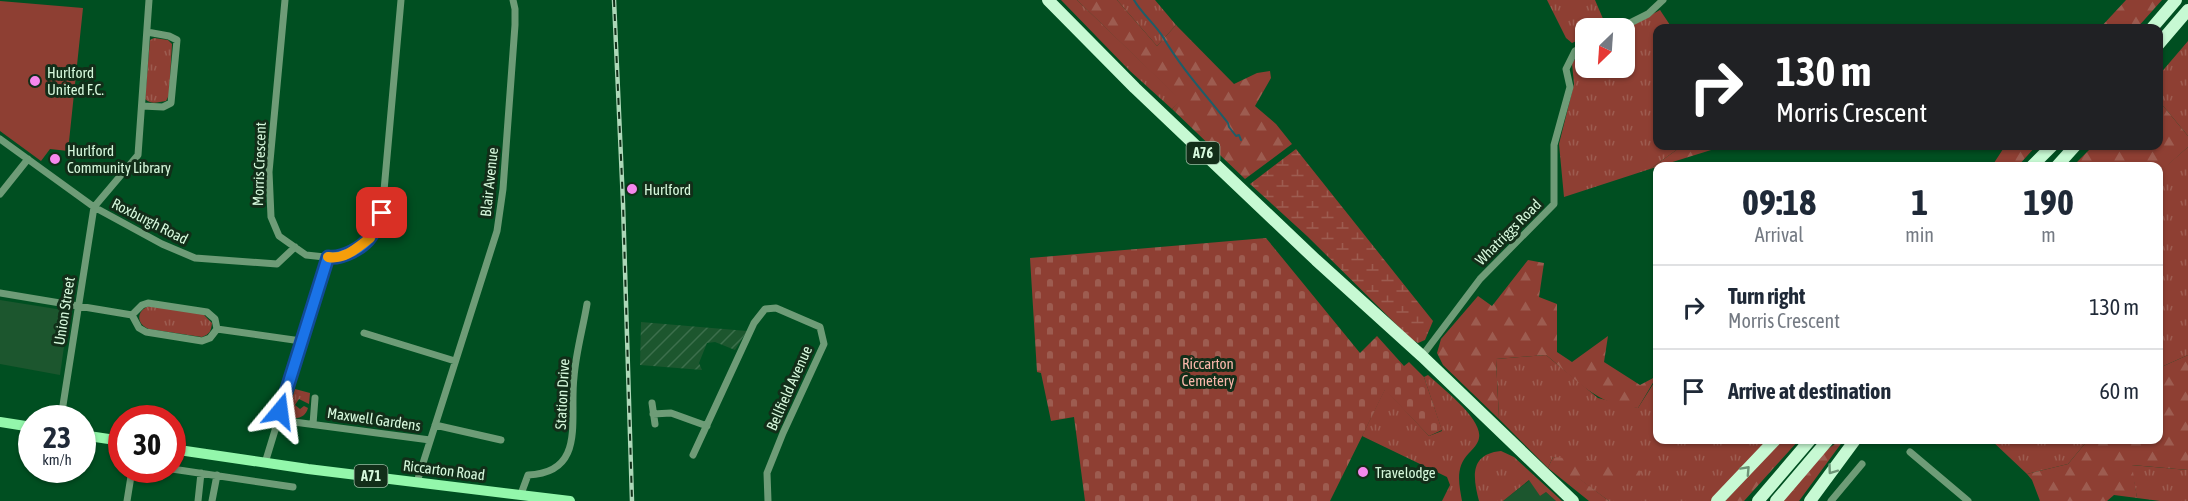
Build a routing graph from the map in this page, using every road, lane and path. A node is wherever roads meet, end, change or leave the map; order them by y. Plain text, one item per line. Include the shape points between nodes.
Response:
1 (149, 0) edge
2 (285, 0) edge
3 (401, 0) edge
4 (513, 0) edge
5 (1048, 0) edge
6 (1663, 0) edge
7 (2176, 0) edge
8 (2188, 10) edge
9 (1635, 20) edge
10 (2155, 24) edge
11 (147, 32) junction
12 (2163, 39) edge
13 (1575, 51) edge
14 (142, 106) junction
15 (0, 139) edge
16 (2048, 150) edge
17 (2070, 150) edge
18 (28, 159) junction
19 (2038, 162) edge
20 (2061, 162) edge
21 (0, 194) edge
22 (94, 207) junction
23 (295, 247) junction
24 (328, 257) junction
25 (0, 293) edge
26 (587, 303) dead end
27 (78, 307) junction
28 (132, 315) junction
29 (217, 329) junction
30 (364, 333) dead end
31 (301, 341) junction
32 (1422, 356) junction
33 (455, 361) junction
34 (315, 398) dead end
35 (652, 403) dead end
36 (63, 405) edge
37 (653, 414) junction
38 (0, 422) edge
39 (294, 422) dead end
40 (313, 424) junction
41 (655, 424) dead end
42 (18, 425) edge
43 (435, 425) junction
44 (707, 426) junction
45 (430, 440) junction
46 (501, 440) dead end
47 (1771, 444) edge
48 (1807, 444) edge
49 (1825, 444) edge
50 (1852, 444) edge
51 (186, 451) edge
52 (1910, 452) dead end
53 (693, 455) dead end
54 (265, 463) junction
55 (1862, 464) dead end
56 (186, 471) edge
57 (201, 473) junction
58 (217, 476) junction
59 (417, 482) junction
60 (130, 483) edge
61 (293, 487) dead end
62 (521, 494) junction
63 (1959, 494) junction
64 (481, 495) edge
65 (128, 501) edge
66 (198, 501) edge
67 (212, 501) edge
68 (570, 501) edge
69 (768, 501) edge
70 (1573, 501) edge
71 (1717, 501) edge
72 (1758, 501) edge
73 (1776, 501) edge
74 (1810, 501) edge
75 (1831, 501) edge
76 (1954, 501) edge
77 (1968, 501) edge

1 - 11 street
2 - 23 street, Morris Crescent via 269,172 271,217 279,236
3 - 24 street via 382,213 371,237 349,253
4 - 33 street, Blair Avenue via 515,25 497,231
5 - 32 highway, A76 via 1316,260
6 - 9 street
7 - 10 highway
8 - 12 highway
11 - 14 street
11 - 14 street via 177,40 171,103 163,107
13 - 32 street, Whatriggs Road via 1566,69 1570,87 1554,145 1554,204 1480,279
14 - 22 street via 138,155
15 - 18 street, Roxburgh Road
16 - 19 highway
17 - 20 highway
18 - 21 street
18 - 22 street, Roxburgh Road
22 - 23 street, Roxburgh Road via 195,258 277,264
22 - 27 street, Union Street
23 - 24 street, Morris Crescent via 306,255
24 - 31 street
25 - 27 street
26 - 62 street, Station Drive via 573,380 573,441 557,468 528,475
27 - 28 street
27 - 36 street, Union Street
28 - 29 street via 146,332 202,341
28 - 29 street via 148,303 207,312 215,319
29 - 31 street
30 - 33 street
31 - 54 street
32 - 70 highway, A76
33 - 43 street, Blair Avenue
34 - 40 street, Maxwell Gardens
35 - 37 street
37 - 41 street
37 - 44 street via 671,413
38 - 42 main road
39 - 40 street, Maxwell Gardens
40 - 45 street, Maxwell Gardens
43 - 45 street, Blair Avenue
43 - 46 street
44 - 53 street, Bellfield Avenue
44 - 69 street, Bellfield Avenue via 754,322 765,309 776,308 820,327 824,344 767,473
45 - 59 street, Blair Avenue
71 -> 47 highway
48 - 72 highway
49 - 73 highway
50 -> 74 highway
51 - 54 main road, Riccarton Road / A71
52 - 63 street
54 - 59 main road, Riccarton Road / A71
55 - 75 street
56 - 57 street
57 - 58 street
57 - 66 street
58 - 61 street
58 - 67 street
59 - 64 main road, Riccarton Road / A71
60 - 65 street
62 - 64 main road, Riccarton Road / A71
62 - 68 main road, Riccarton Road / A71
63 - 76 street
63 - 77 street

